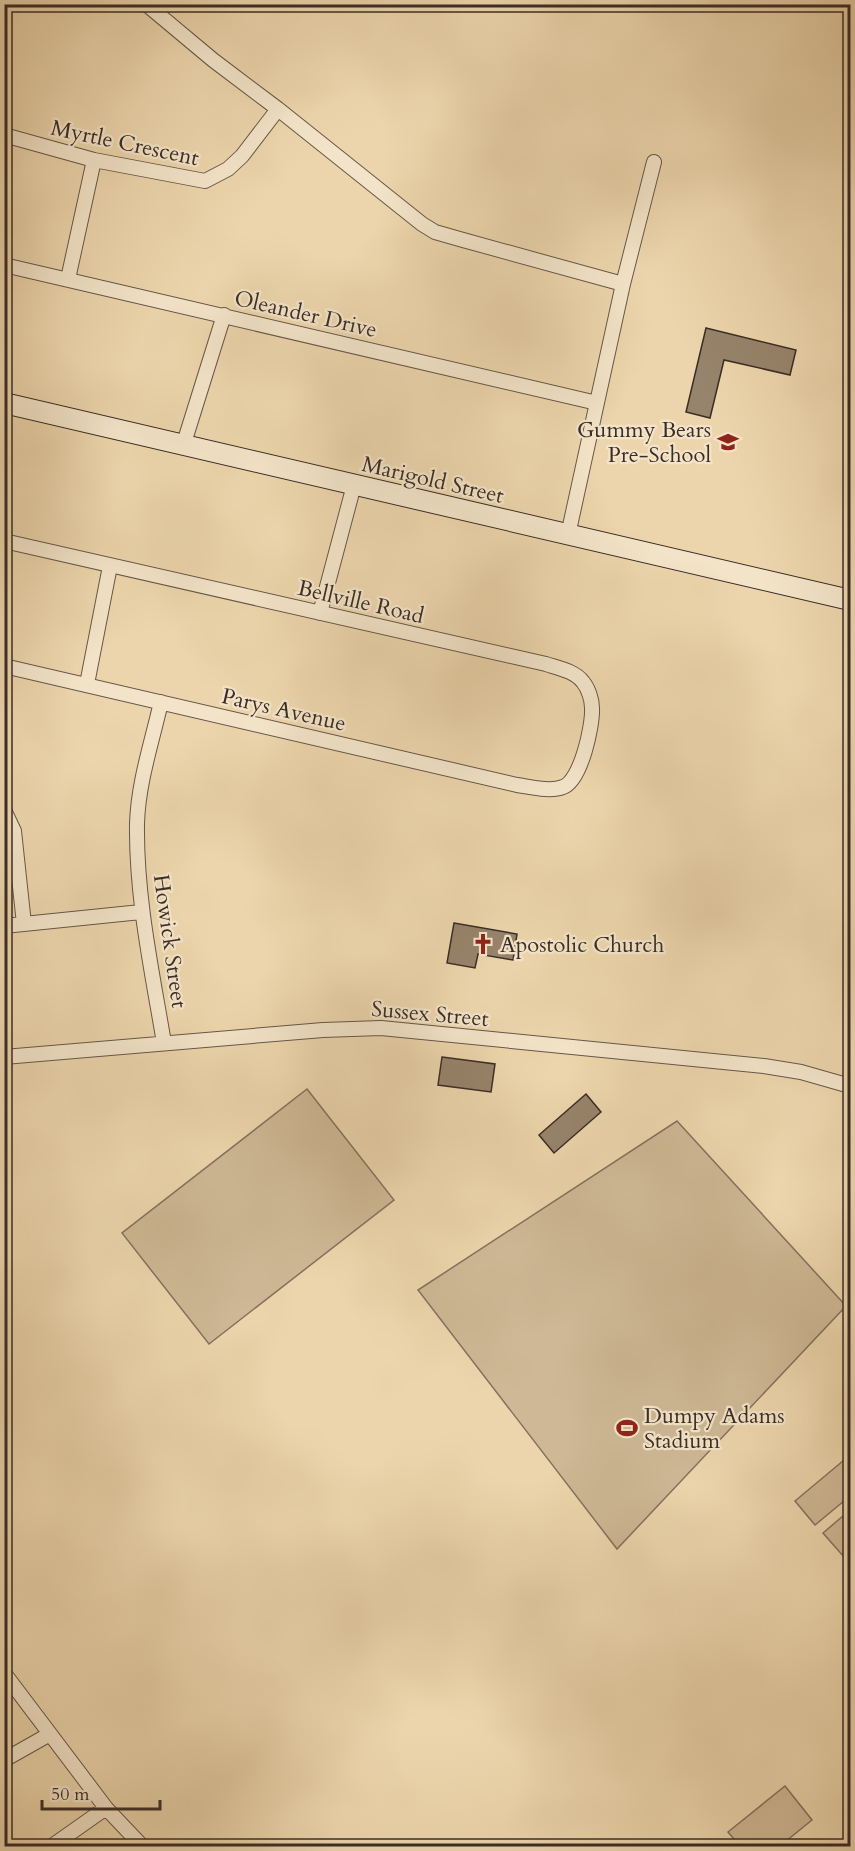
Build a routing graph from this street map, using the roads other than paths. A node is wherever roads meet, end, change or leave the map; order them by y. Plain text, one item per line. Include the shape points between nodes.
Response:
1 (146, 4) edge
2 (278, 109) junction
3 (4, 135) edge
4 (94, 160) junction
5 (654, 162) dead end
6 (4, 265) edge
7 (68, 279) junction
8 (623, 284) junction
9 (224, 315) junction
10 (4, 403) edge
11 (597, 403) junction
12 (184, 443) junction
13 (354, 485) junction
14 (568, 535) junction
15 (4, 541) edge
16 (110, 566) junction
17 (850, 600) edge
18 (320, 613) junction
19 (4, 666) edge
20 (87, 684) junction
21 (161, 702) junction
22 (554, 789) joint
23 (4, 810) edge
24 (141, 912) junction
25 (24, 924) junction
26 (4, 926) edge
27 (164, 1043) junction
28 (4, 1057) edge
29 (850, 1086) edge
30 (4, 1673) edge
31 (50, 1734) junction
32 (4, 1760) edge
33 (105, 1808) junction
34 (52, 1846) edge
35 (142, 1846) edge

1 - 2 street
2 - 4 street, Myrtle Crescent via 242,156 205,181
2 - 8 street via 410,216 435,231
3 - 4 street, Myrtle Crescent
4 - 7 street
5 - 8 street
6 - 7 street, Oleander Drive
7 - 9 street, Oleander Drive
8 - 11 street
9 - 11 street, Oleander Drive
9 - 12 street
10 - 12 street, Marigold Street
11 - 14 street
12 - 13 street, Marigold Street
13 - 14 street, Marigold Street
13 - 18 street
14 - 17 street, Marigold Street
15 - 16 street, Bellville Road
16 - 18 street, Bellville Road
16 - 20 street
18 - 22 street, Bellville Road via 546,664 573,674 588,692 591,724 572,781
19 - 20 street, Parys Avenue
20 - 21 street, Parys Avenue
21 - 22 street, Parys Avenue via 517,785
21 - 24 street, Howick Street via 137,824
23 - 25 street via 14,831
24 - 25 street
24 - 27 street, Howick Street
25 - 26 street
27 - 28 street, Sussex Street
27 - 29 street, Sussex Street via 381,1028 755,1065 801,1072
30 - 31 street
31 - 32 street
31 - 33 street
33 - 34 street
33 - 35 street

